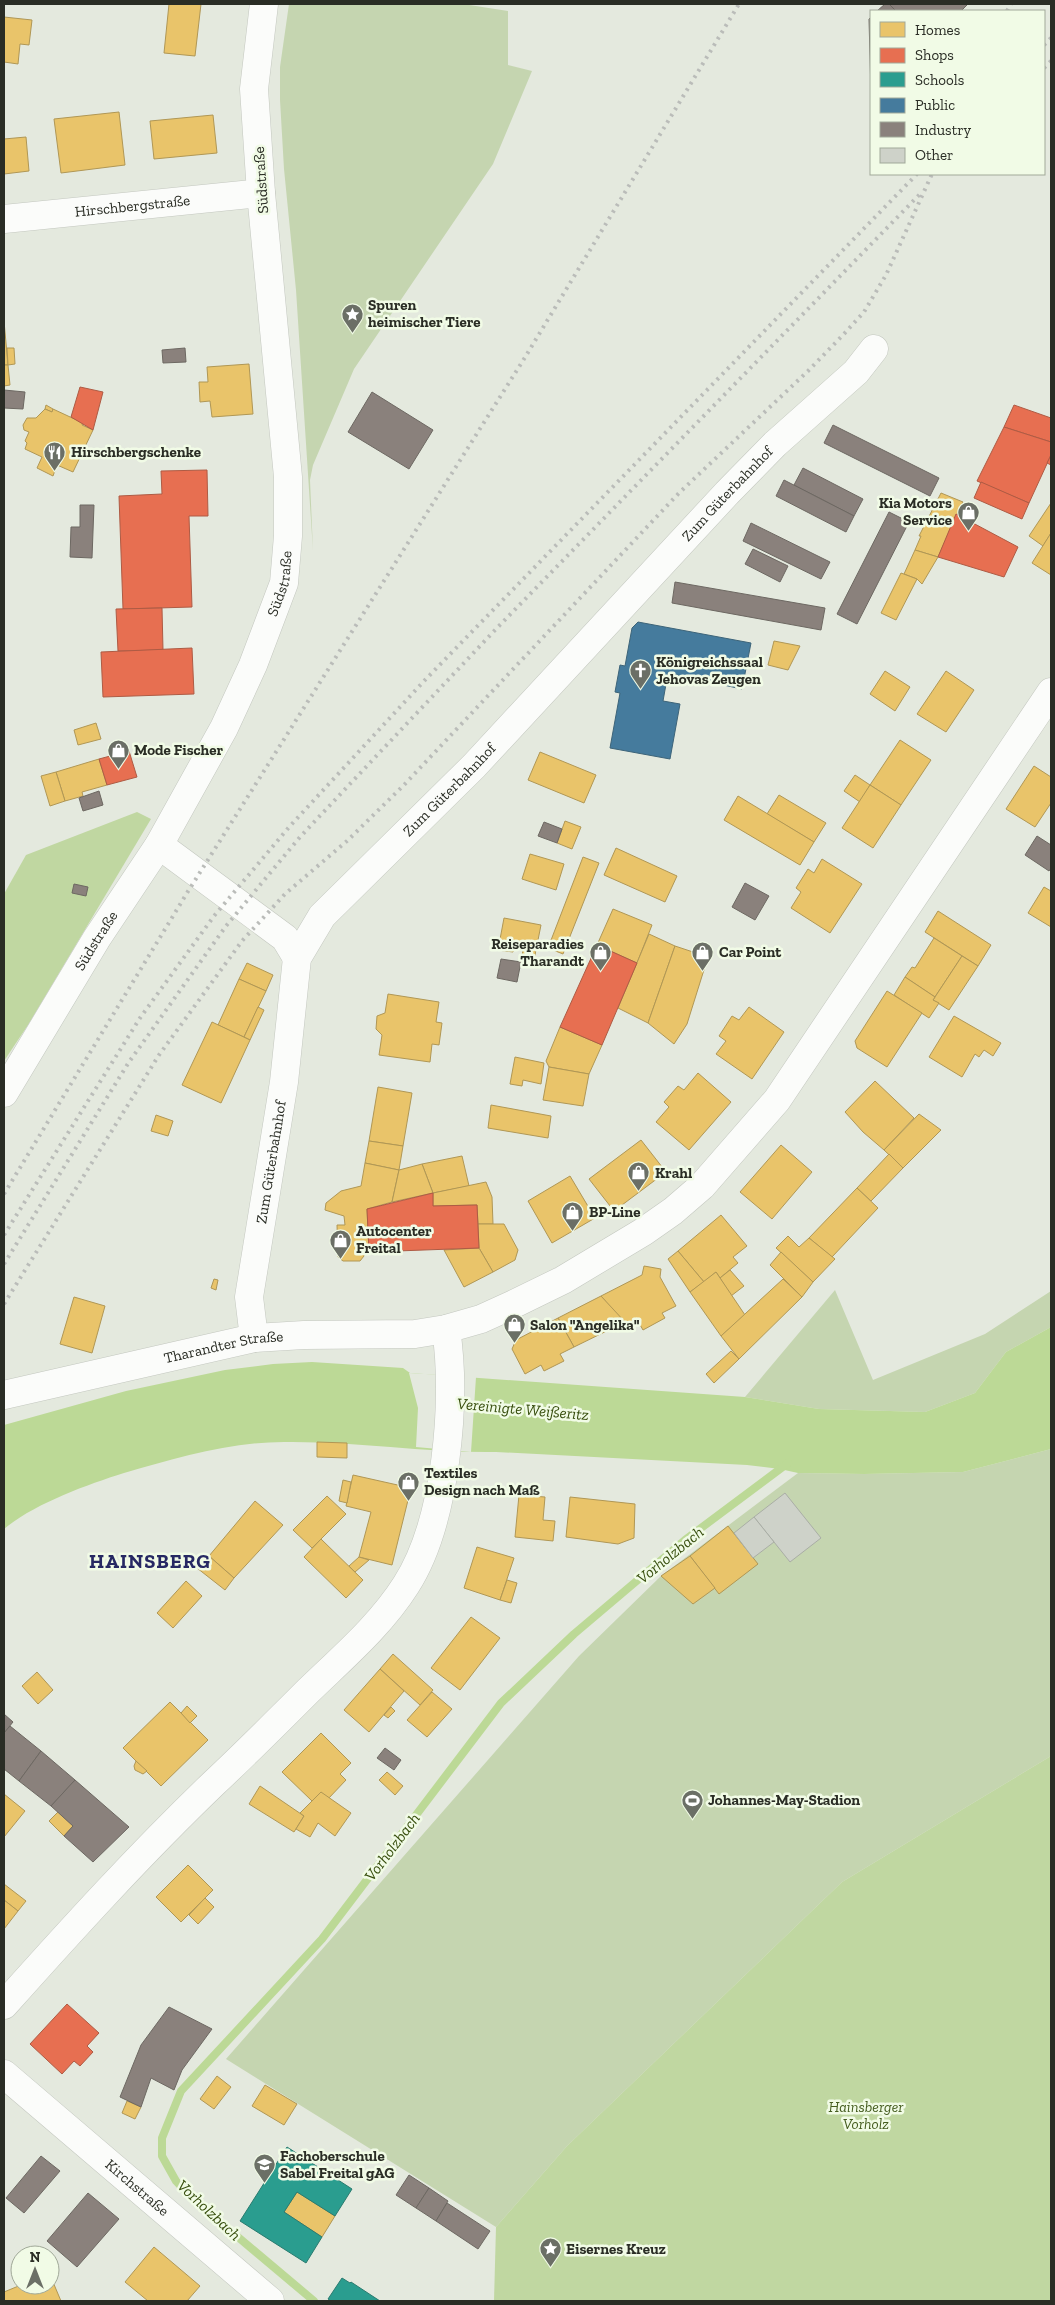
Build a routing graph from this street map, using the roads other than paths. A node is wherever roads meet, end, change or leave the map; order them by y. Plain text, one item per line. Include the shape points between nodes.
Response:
1 (264, 4) edge
2 (261, 194) junction
3 (4, 219) edge
4 (874, 349) dead end
5 (1051, 692) edge
6 (158, 845) junction
7 (297, 958) junction
8 (4, 1093) edge
9 (446, 1329) junction
10 (254, 1338) junction
11 (4, 1395) edge
12 (4, 2005) edge
13 (4, 2074) edge
14 (270, 2301) edge

1 - 2 street, Südstraße via 254,89
2 - 3 street, Hirschbergstraße
2 - 6 street, Südstraße via 288,477 284,583 253,665 224,728
4 - 7 street, Zum Güterbahnhof via 856,372 775,444 727,493 487,752 322,916
5 - 9 street, Tharandter Straße via 777,1100 702,1186 631,1240 562,1280 481,1319
6 - 7 street via 285,938
6 - 8 street, Südstraße via 97,938
7 - 10 street, Zum Güterbahnhof via 284,1082 248,1297
9 - 10 street, Tharandter Straße via 415,1334
9 - 12 street via 450,1377 446,1448 439,1496 432,1526 414,1570 396,1600 359,1643 156,1840
10 - 11 street, Tharandter Straße
13 - 14 street, Kirchstraße

